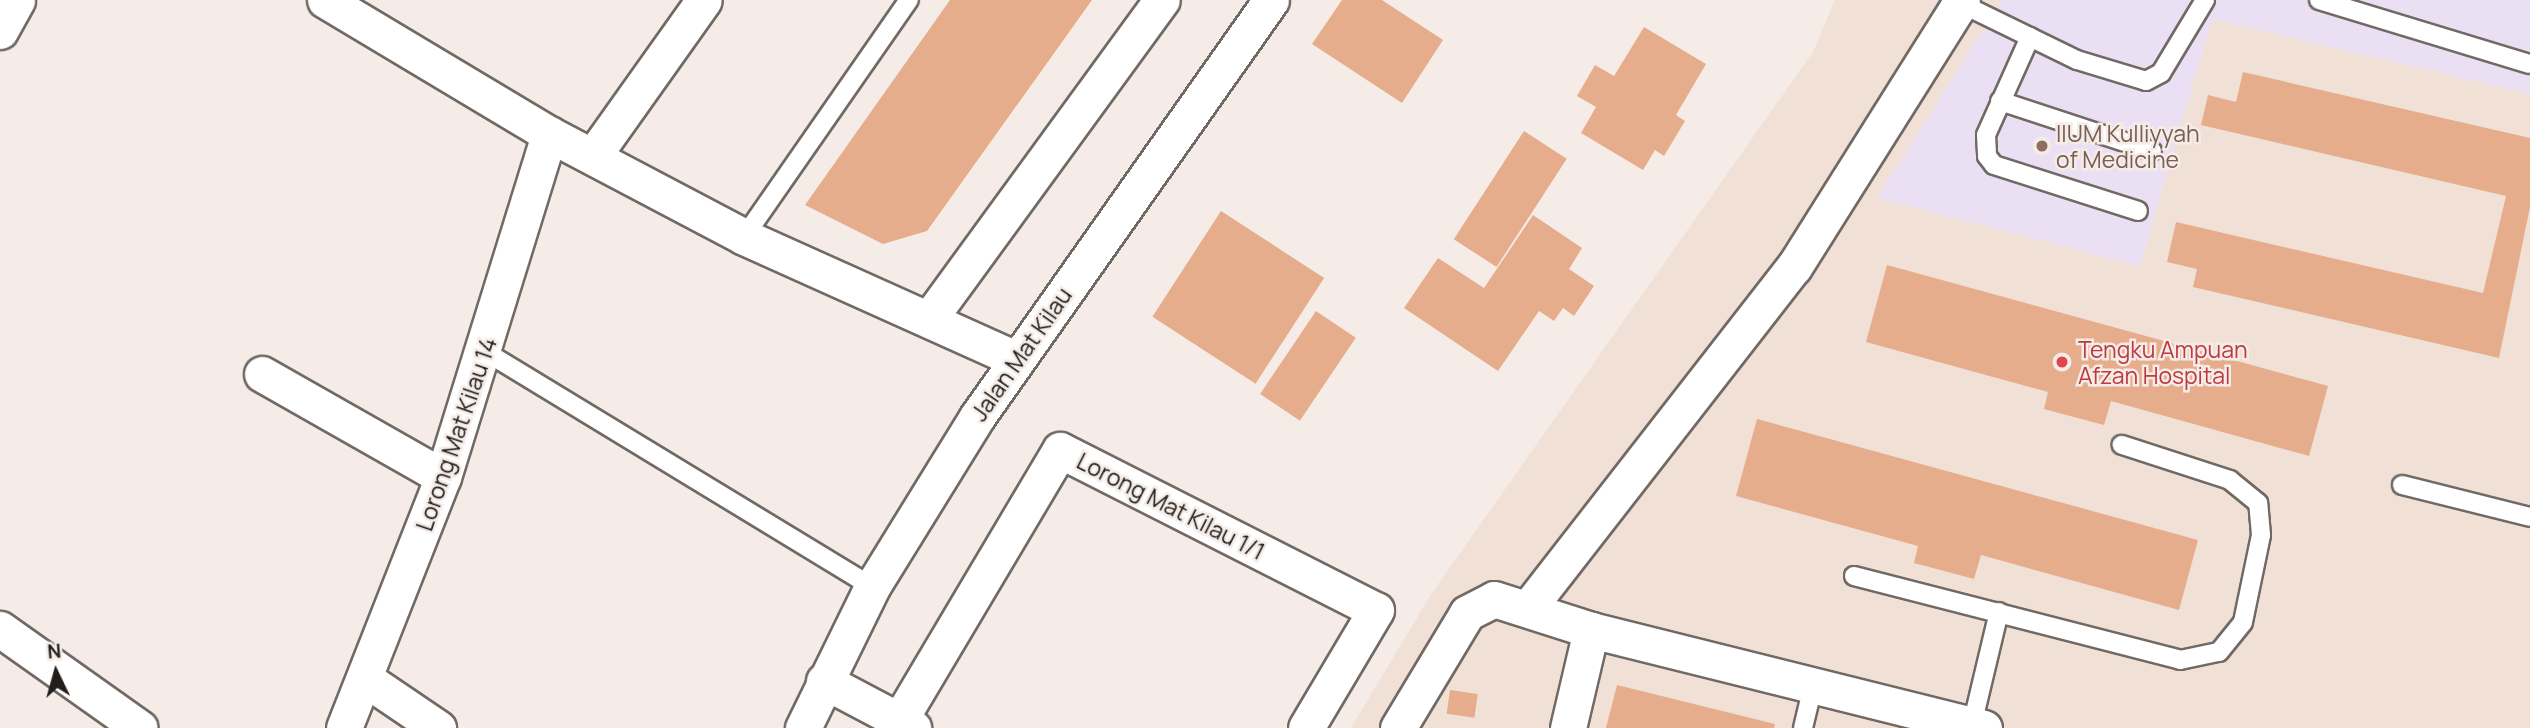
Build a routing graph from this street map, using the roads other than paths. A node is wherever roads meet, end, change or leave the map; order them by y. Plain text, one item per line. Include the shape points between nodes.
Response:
1 (16, 0) edge
2 (325, 0) edge
3 (704, 0) edge
4 (909, 0) edge
5 (1162, 0) edge
6 (1271, 0) edge
7 (2205, 0) edge
8 (2319, 0) edge
9 (1961, 2) edge
10 (0, 30) edge
11 (2030, 37) junction
12 (2530, 64) edge
13 (2000, 101) junction
14 (549, 134) junction
15 (2152, 151) dead end
16 (593, 156) junction
17 (2138, 211) dead end
18 (744, 237) junction
19 (929, 318) junction
20 (486, 352) junction
21 (1016, 359) junction
22 (262, 374) dead end
23 (2122, 445) dead end
24 (443, 477) junction
25 (2402, 485) dead end
26 (2530, 517) edge
27 (1854, 576) dead end
28 (872, 587) junction
29 (1529, 607) junction
30 (1999, 612) junction
31 (0, 629) edge
32 (1591, 630) junction
33 (367, 680) junction
34 (824, 681) junction
35 (1813, 686) junction
36 (906, 724) edge
37 (1978, 726) edge
38 (140, 728) edge
39 (344, 728) edge
40 (438, 728) edge
41 (803, 728) edge
42 (1306, 728) edge
43 (1398, 728) edge
44 (1568, 728) edge
45 (1803, 728) edge

1 - 10 street
2 - 14 street
3 - 16 street
4 - 18 lane
5 - 19 street
6 - 21 street, Jalan Mat Kilau
7 - 11 lane via 2161,74 2146,81
8 - 12 lane
9 - 11 lane
9 - 29 street via 1794,267
11 - 13 lane
13 - 15 lane
13 - 17 lane via 1986,135 1994,165
14 - 16 street
14 - 20 street, Lorong Mat Kilau 14
16 - 18 street
18 - 19 street
19 - 21 street
20 - 24 street, Lorong Mat Kilau 14
20 - 28 lane
21 - 28 street, Jalan Mat Kilau
22 - 24 street
23 - 30 lane via 2230,480 2258,503 2261,535 2243,622 2219,652 2180,660
24 - 33 street, Lorong Mat Kilau 14
25 - 26 lane
27 - 30 lane
28 - 34 street, Jalan Mat Kilau
29 - 32 street
29 - 43 street via 1494,599 1467,613
30 - 37 lane
31 - 38 street
32 - 35 street
32 - 44 street
33 - 39 street, Lorong Mat Kilau 14
33 - 40 street
34 - 36 street
34 - 41 street, Jalan Mat Kilau
35 - 37 street
35 - 45 lane
36 - 42 street, Lorong Mat Kilau 1/1 via 1060,450 1376,610

